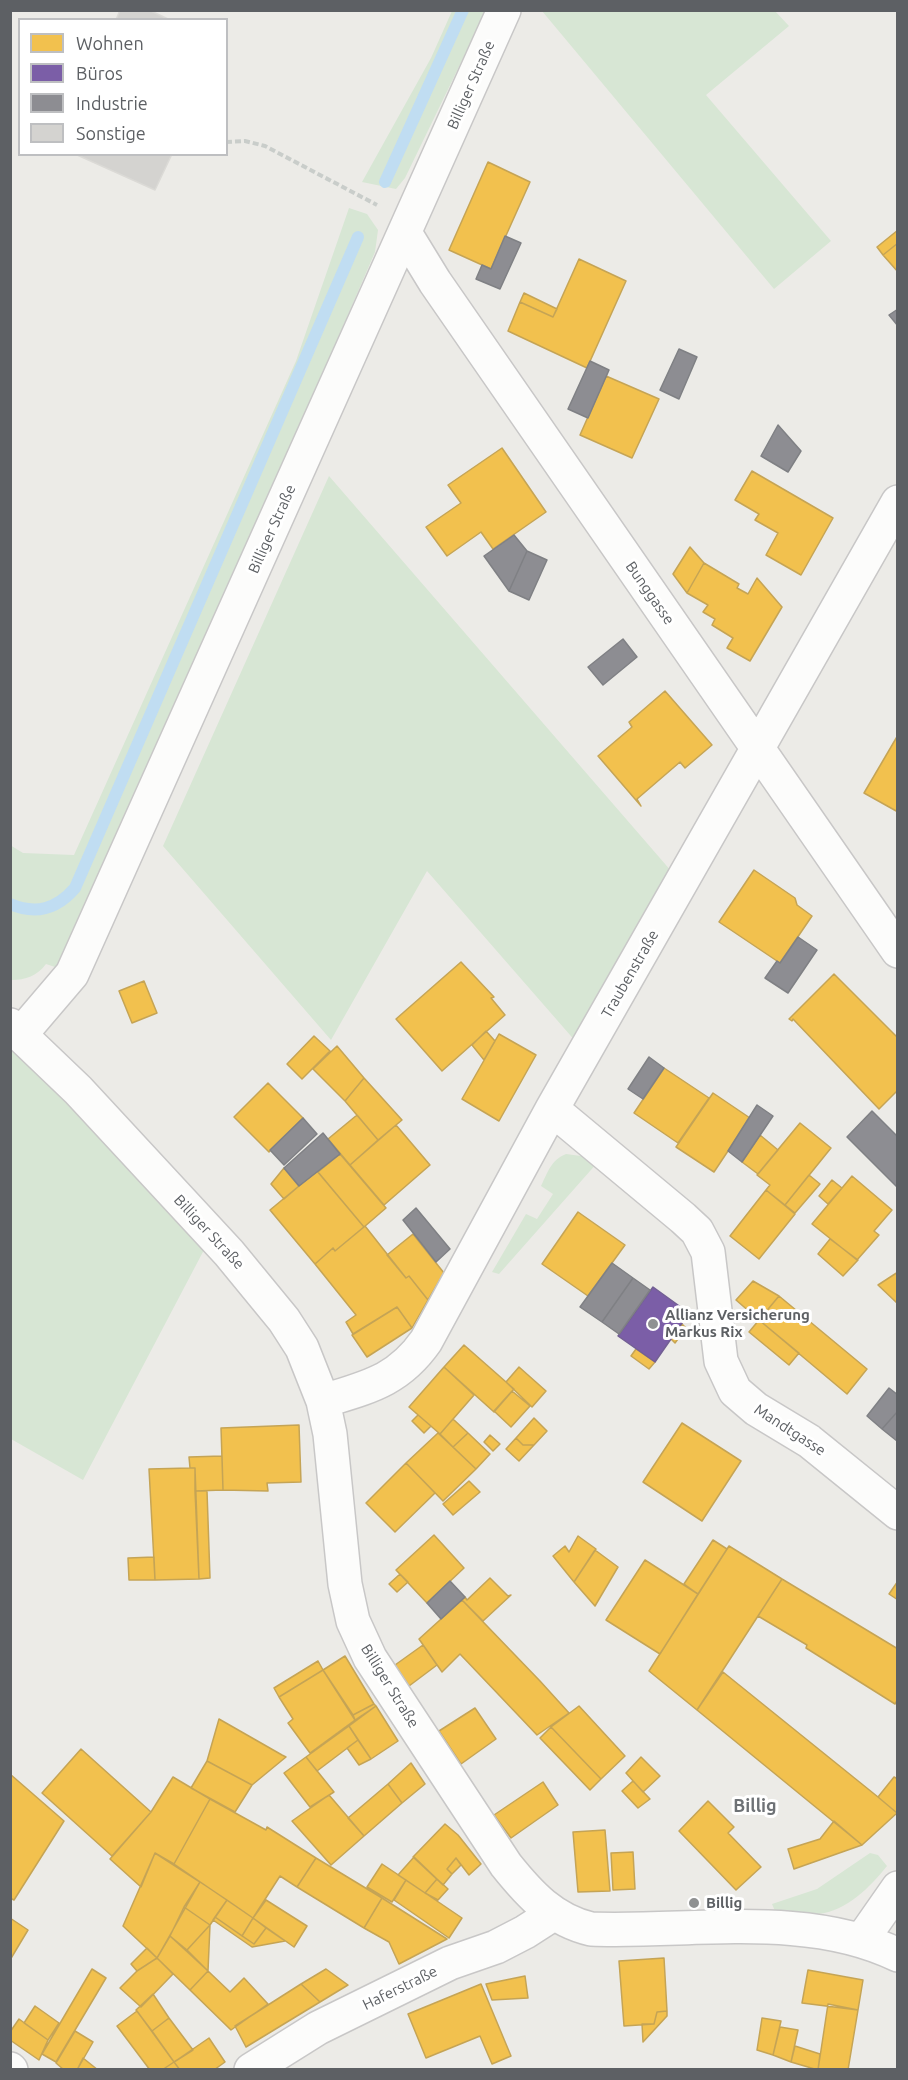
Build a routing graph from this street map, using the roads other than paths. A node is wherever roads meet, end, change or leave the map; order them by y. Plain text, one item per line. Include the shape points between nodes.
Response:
1 (504, 10) edge
2 (407, 227) junction
3 (897, 502) edge
4 (757, 749) junction
5 (897, 951) edge
6 (15, 1030) edge
7 (552, 1109) junction
8 (323, 1401) junction
9 (897, 1513) edge
10 (897, 1888) edge
11 (553, 1914) junction
12 (861, 1941) junction
13 (897, 1955) edge
14 (251, 2070) edge

1 - 2 street, Billiger Straße
2 - 4 street, Bunggasse via 442,292
2 - 6 street, Billiger Straße via 72,974
3 - 4 street, Traubenstraße
4 - 5 street, Bunggasse
4 - 7 street, Traubenstraße
6 - 8 street, Billiger Straße via 126,1140 251,1277 302,1348
7 - 8 street, Traubenstraße via 416,1356 382,1382
7 - 9 street, Mandtgasse via 683,1218 704,1241 721,1361 735,1391 756,1409 809,1441
8 - 11 street, Billiger Straße via 330,1434 346,1593 360,1639 506,1865
10 - 12 street
11 - 12 street, Billiger Straße via 591,1929 767,1927
11 - 14 street, Haferstraße via 496,1947 450,1963 318,2028
12 - 13 street, Billiger Straße

